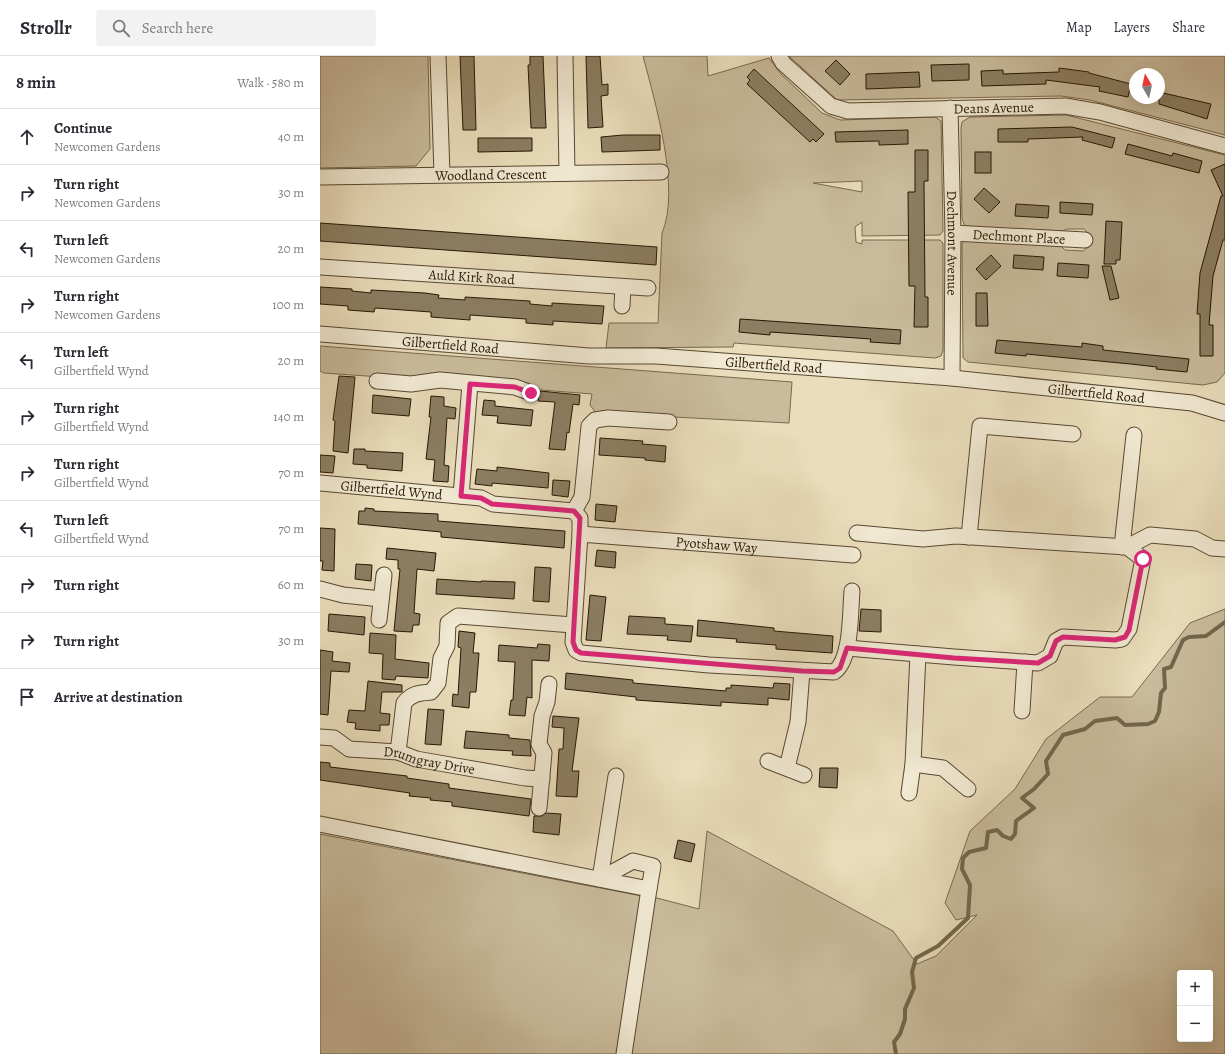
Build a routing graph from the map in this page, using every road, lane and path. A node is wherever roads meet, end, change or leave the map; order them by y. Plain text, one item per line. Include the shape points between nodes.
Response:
1 (438, 56) edge
2 (565, 56) edge
3 (779, 56) edge
4 (950, 108) junction
5 (1225, 146) edge
6 (662, 172) dead end
7 (568, 173) junction
8 (442, 174) junction
9 (320, 177) edge
10 (953, 232) junction
11 (1085, 240) dead end
12 (320, 266) edge
13 (623, 287) junction
14 (648, 288) dead end
15 (622, 306) dead end
16 (320, 334) edge
17 (952, 378) junction
18 (377, 381) dead end
19 (470, 384) junction
20 (531, 393) dead end
21 (1225, 413) edge
22 (669, 422) dead end
23 (1074, 434) dead end
24 (1134, 435) dead end
25 (320, 483) edge
26 (461, 496) junction
27 (574, 511) junction
28 (857, 533) dead end
29 (580, 534) junction
30 (969, 537) junction
31 (1124, 547) junction
32 (1225, 549) edge
33 (853, 555) dead end
34 (384, 575) dead end
35 (320, 589) edge
36 (852, 591) dead end
37 (381, 599) junction
38 (380, 620) dead end
39 (573, 625) junction
40 (847, 648) junction
41 (918, 654) junction
42 (1025, 662) junction
43 (802, 671) junction
44 (550, 684) dead end
45 (1022, 711) dead end
46 (320, 737) edge
47 (398, 752) junction
48 (768, 761) dead end
49 (913, 764) junction
50 (787, 768) junction
51 (804, 775) dead end
52 (616, 776) dead end
53 (542, 779) junction
54 (968, 789) dead end
55 (909, 793) dead end
56 (539, 808) dead end
57 (320, 824) edge
58 (600, 880) junction
59 (649, 889) junction
60 (624, 1054) edge

1 - 8 street
2 - 7 street
3 - 4 street, Deans Avenue via 783,63 831,106 848,111
4 - 5 street, Deans Avenue via 1065,106 1100,112
4 - 10 street, Dechmont Avenue
6 - 7 street, Woodland Crescent
7 - 8 street, Woodland Crescent
8 - 9 street, Woodland Crescent
10 - 11 street, Dechmont Place
10 - 17 street, Dechmont Avenue
12 - 13 street, Auld Kirk Road
13 - 14 street, Auld Kirk Road
13 - 15 street
16 - 17 street, Gilbertfield Road via 589,356 656,356
17 - 21 street, Gilbertfield Road via 1192,403
18 - 19 street via 411,384 440,380
19 - 20 street via 515,387
19 - 26 street
22 - 27 street via 608,418 595,420 589,426 582,497
23 - 30 street via 980,426
24 - 31 street
25 - 26 street, Gilbertfield Wynd
26 - 27 street, Gilbertfield Wynd via 481,498 492,504
27 - 29 street via 580,518
28 - 30 street via 923,539
29 - 33 street, Pyotshaw Way
29 - 39 street
30 - 31 street
31 - 32 street via 1150,535 1195,539 1212,548
31 - 42 street via 1143,559 1129,630 1125,637 1115,640 1063,637 1056,641 1047,660 1038,663
34 - 37 street
35 - 37 street
36 - 40 street
37 - 38 street
39 - 43 street via 574,646 581,653
39 - 47 street via 458,616 451,619 448,623 447,646 441,658 438,683 432,692 408,697 404,703
40 - 41 street
40 - 43 street via 840,668 834,672
41 - 42 street
41 - 49 street
42 - 45 street
43 - 50 street via 798,722
44 - 53 street via 542,716 539,744 544,753
46 - 47 street, Drumgray Drive via 334,738 349,749
47 - 53 street, Drumgray Drive via 416,759
48 - 50 street
49 - 54 street via 943,768
49 - 55 street
50 - 51 street
52 - 58 street
53 - 56 street
57 - 58 street
58 - 59 street
58 - 59 street via 633,861 654,866
59 - 60 street

